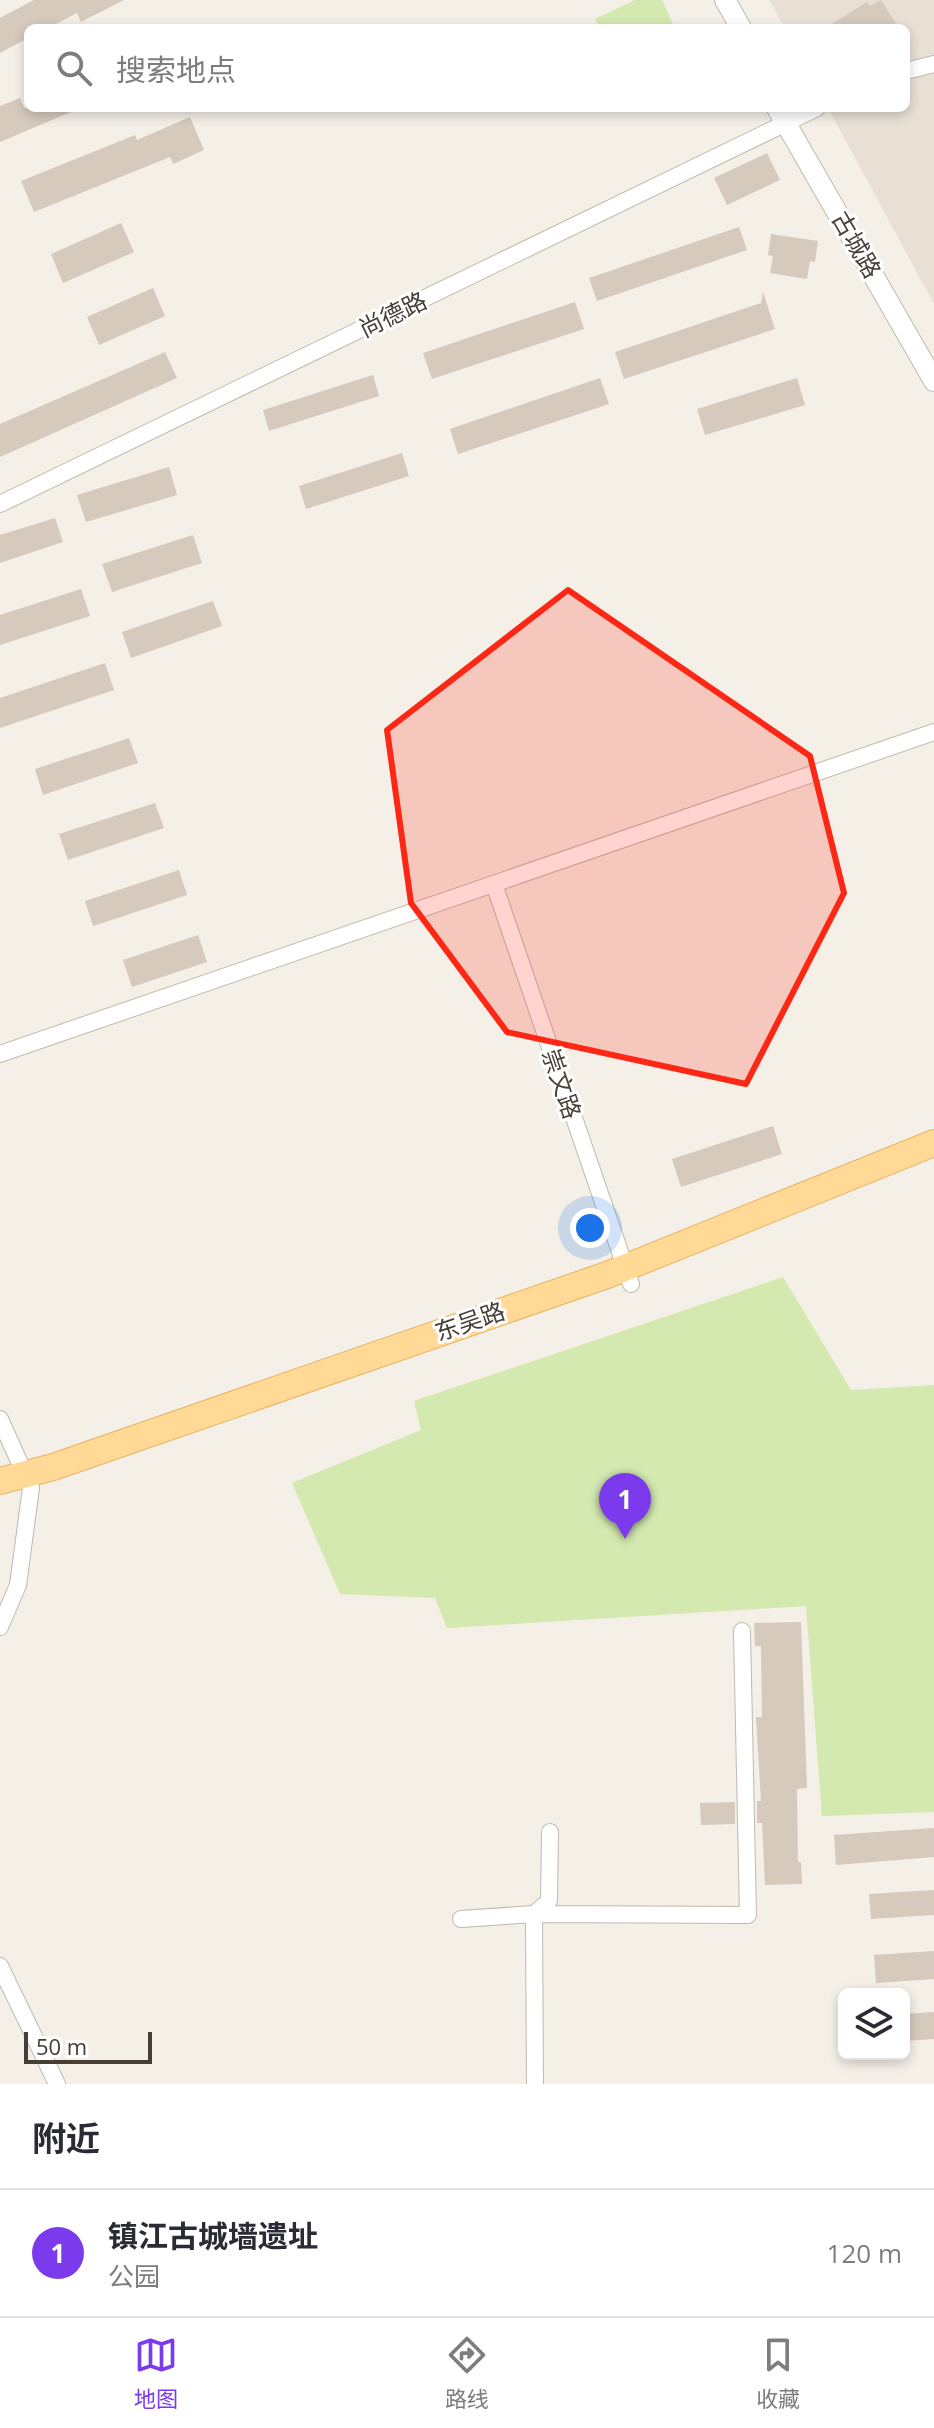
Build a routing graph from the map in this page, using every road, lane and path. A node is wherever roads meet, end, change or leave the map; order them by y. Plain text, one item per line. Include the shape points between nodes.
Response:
1 (725, 0) edge
2 (739, 24) edge
3 (934, 64) edge
4 (910, 70) edge
5 (781, 115) edge
6 (934, 381) edge
7 (0, 504) edge
8 (934, 732) edge
9 (494, 884) junction
10 (0, 1054) edge
11 (934, 1143) edge
12 (934, 1159) edge
13 (627, 1276) junction
14 (0, 1419) edge
15 (0, 1481) edge
16 (28, 1481) junction
17 (0, 1496) edge
18 (0, 1627) edge
19 (742, 1631) dead end
20 (550, 1832) dead end
21 (534, 1914) junction
22 (461, 1919) dead end
23 (0, 1966) edge
24 (57, 2084) edge
25 (535, 2084) edge

1 - 2 street
3 - 4 street
5 - 6 street, 古城路
5 - 7 street, 尚德路 via 400,312
8 - 9 street
9 - 10 street
9 - 13 street, 崇文路
11 - 13 main road, 东吴路
12 - 13 main road, 东吴路
13 - 16 main road, 东吴路
14 - 16 street
15 - 16 main road, 东吴路
16 - 17 main road, 东吴路
16 - 18 street via 18,1585
19 - 21 street via 748,1915
20 - 21 street via 549,1901
21 - 22 street
21 - 25 street
23 - 24 street

